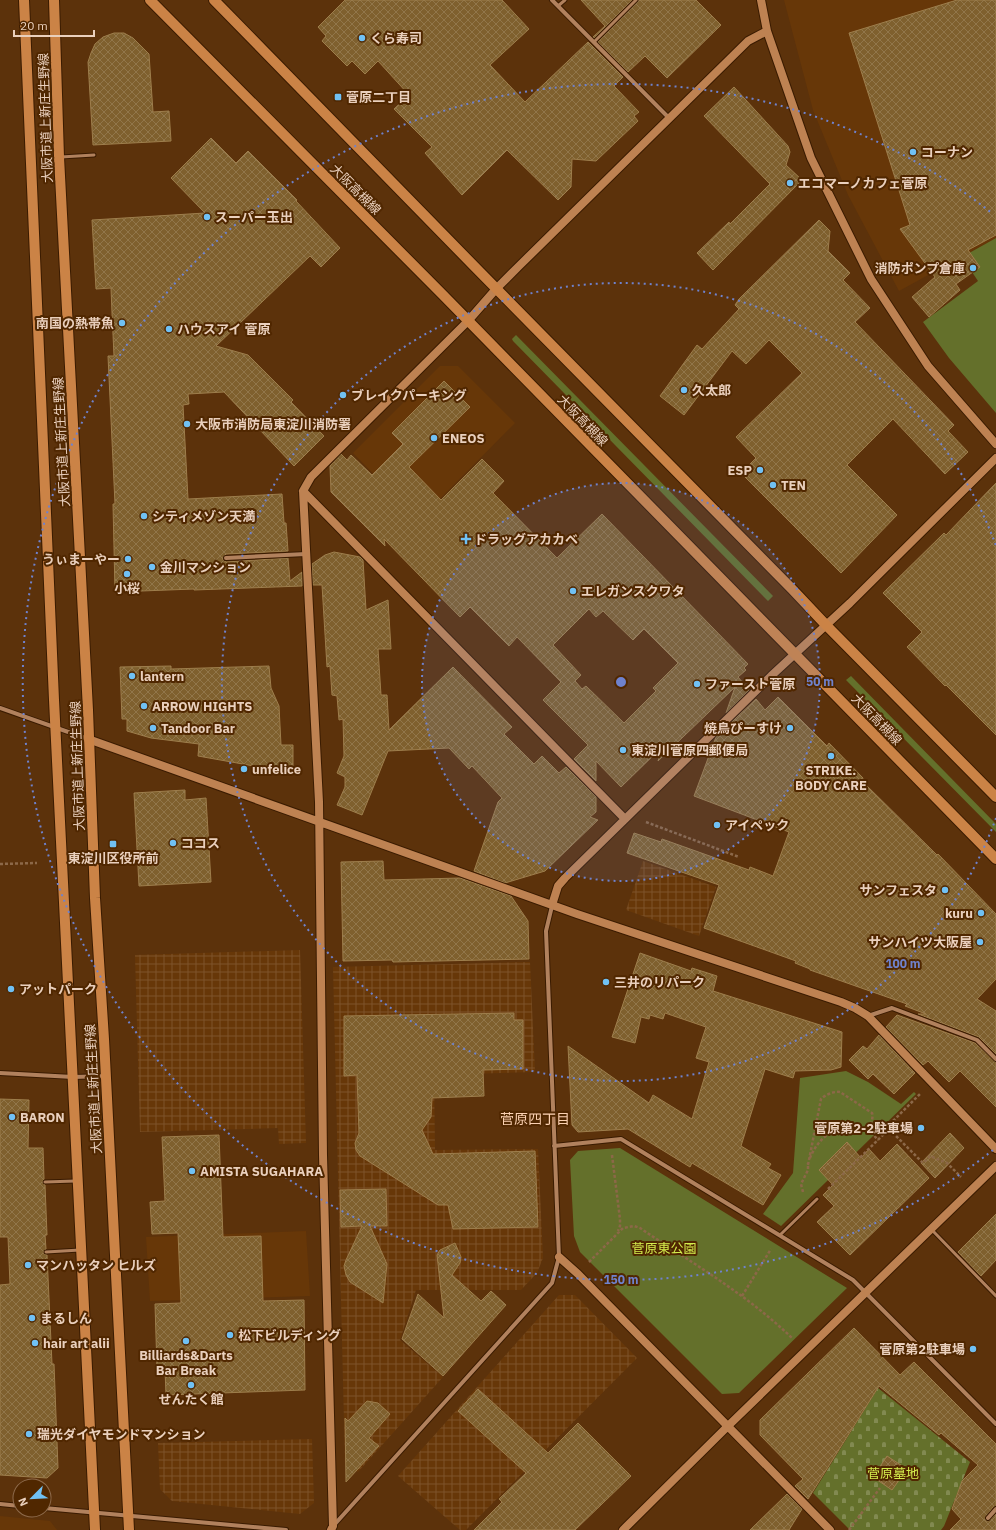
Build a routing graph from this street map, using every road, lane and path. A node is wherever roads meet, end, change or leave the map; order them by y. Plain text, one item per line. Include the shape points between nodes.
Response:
1 (24, 0) edge
2 (54, 0) edge
3 (150, 0) edge
4 (214, 0) edge
5 (552, 0) edge
6 (565, 0) edge
7 (636, 0) edge
8 (761, 0) edge
9 (558, 6) junction
10 (767, 31) junction
11 (594, 42) junction
12 (669, 118) junction
13 (94, 156) dead end
14 (59, 157) junction
15 (496, 289) junction
16 (468, 321) junction
17 (996, 444) edge
18 (996, 458) edge
19 (303, 492) junction
20 (306, 554) junction
21 (226, 558) dead end
22 (826, 626) junction
23 (794, 654) junction
24 (0, 708) edge
25 (56, 727) junction
26 (88, 739) junction
27 (996, 796) edge
28 (634, 811) junction
29 (625, 819) junction
30 (319, 822) junction
31 (739, 857) dead end
32 (996, 859) edge
33 (37, 863) dead end
34 (0, 864) edge
35 (552, 905) junction
36 (868, 1016) junction
37 (996, 1059) edge
38 (0, 1073) edge
39 (106, 1076) junction
40 (73, 1077) junction
41 (921, 1094) dead end
42 (889, 1128) junction
43 (871, 1133) junction
44 (610, 1140) junction
45 (878, 1140) junction
46 (554, 1146) junction
47 (996, 1148) edge
48 (808, 1165) junction
49 (996, 1166) edge
50 (79, 1181) junction
51 (44, 1182) dead end
52 (973, 1188) junction
53 (817, 1199) joint
54 (812, 1203) junction
55 (931, 1229) junction
56 (617, 1233) junction
57 (780, 1236) junction
58 (82, 1250) junction
59 (46, 1252) dead end
60 (559, 1257) junction
61 (578, 1274) junction
62 (867, 1292) junction
63 (742, 1296) junction
64 (996, 1296) edge
65 (806, 1351) junction
66 (996, 1424) edge
67 (728, 1426) junction
68 (880, 1488) dead end
69 (0, 1504) edge
70 (12, 1505) edge
71 (52, 1509) edge
72 (996, 1509) edge
73 (95, 1512) junction
74 (128, 1515) junction
75 (988, 1518) dead end
76 (332, 1528) edge
77 (96, 1530) edge
78 (129, 1530) edge
79 (286, 1530) edge
80 (623, 1530) edge
81 (830, 1530) edge
82 (849, 1530) edge

1 - 25 main road, 大阪市道上新庄生野線
2 - 14 main road, 大阪市道上新庄生野線
3 - 16 main road, 大阪高槻線
4 - 15 main road
5 - 9 street
6 - 9 lane
7 - 11 lane
8 - 10 street
9 - 11 street
10 - 12 street via 748,41
10 - 17 street via 811,158 871,279 928,366
11 - 12 street
12 - 15 street
13 - 14 lane
14 - 26 main road, 大阪市道上新庄生野線
15 - 16 street
15 - 22 main road
16 - 19 street via 311,477
16 - 23 main road, 大阪高槻線
18 - 22 street
19 - 20 street
19 - 29 street
20 - 21 street
20 - 30 street
22 - 23 street
22 - 27 main road
23 - 28 street
23 - 32 main road, 大阪高槻線
24 - 25 street
25 - 26 street
25 - 40 main road, 大阪市道上新庄生野線
26 - 30 street
26 - 39 main road, 大阪市道上新庄生野線
28 - 29 street
28 - 31 path via 643,821
29 - 35 street via 558,886
30 - 35 street
30 - 76 street via 323,1155
33 - 34 path
35 - 36 street via 841,1002
35 - 46 street via 546,931
36 - 37 street via 892,1008 977,1040
36 - 47 street
38 - 40 street
39 - 40 street
39 - 74 main road, 大阪市道上新庄生野線
40 - 50 main road, 大阪市道上新庄生野線
41 - 42 path via 890,1124
42 - 45 path
42 - 52 path via 923,1162 930,1156 947,1163
43 - 45 path
43 - 48 path via 852,1127 831,1132 814,1148
43 - 48 path via 872,1113 840,1092 823,1096
44 - 46 street
44 - 56 path via 620,1220
44 - 57 street via 621,1139
45 - 53 path
46 - 60 street
48 - 54 path via 801,1184 804,1194
49 - 52 street
50 - 51 lane
50 - 58 main road, 大阪市道上新庄生野線
52 - 55 street
53 - 54 lane
54 - 57 lane
55 - 62 street
55 - 64 lane
56 - 61 path
56 - 63 path via 628,1226 640,1228
57 - 62 street via 853,1280
57 - 63 path
58 - 59 lane
58 - 73 main road, 大阪市道上新庄生野線
60 - 61 street
60 - 76 street via 552,1283
61 - 67 street
62 - 65 street
62 - 66 street
63 - 65 path via 772,1319
65 - 67 street
67 - 80 street
67 - 81 street
68 - 82 path
69 - 70 street
71 - 73 street
72 - 75 street
73 - 74 street
73 - 77 main road, 大阪市道上新庄生野線
74 - 78 main road, 大阪市道上新庄生野線
74 - 79 street

